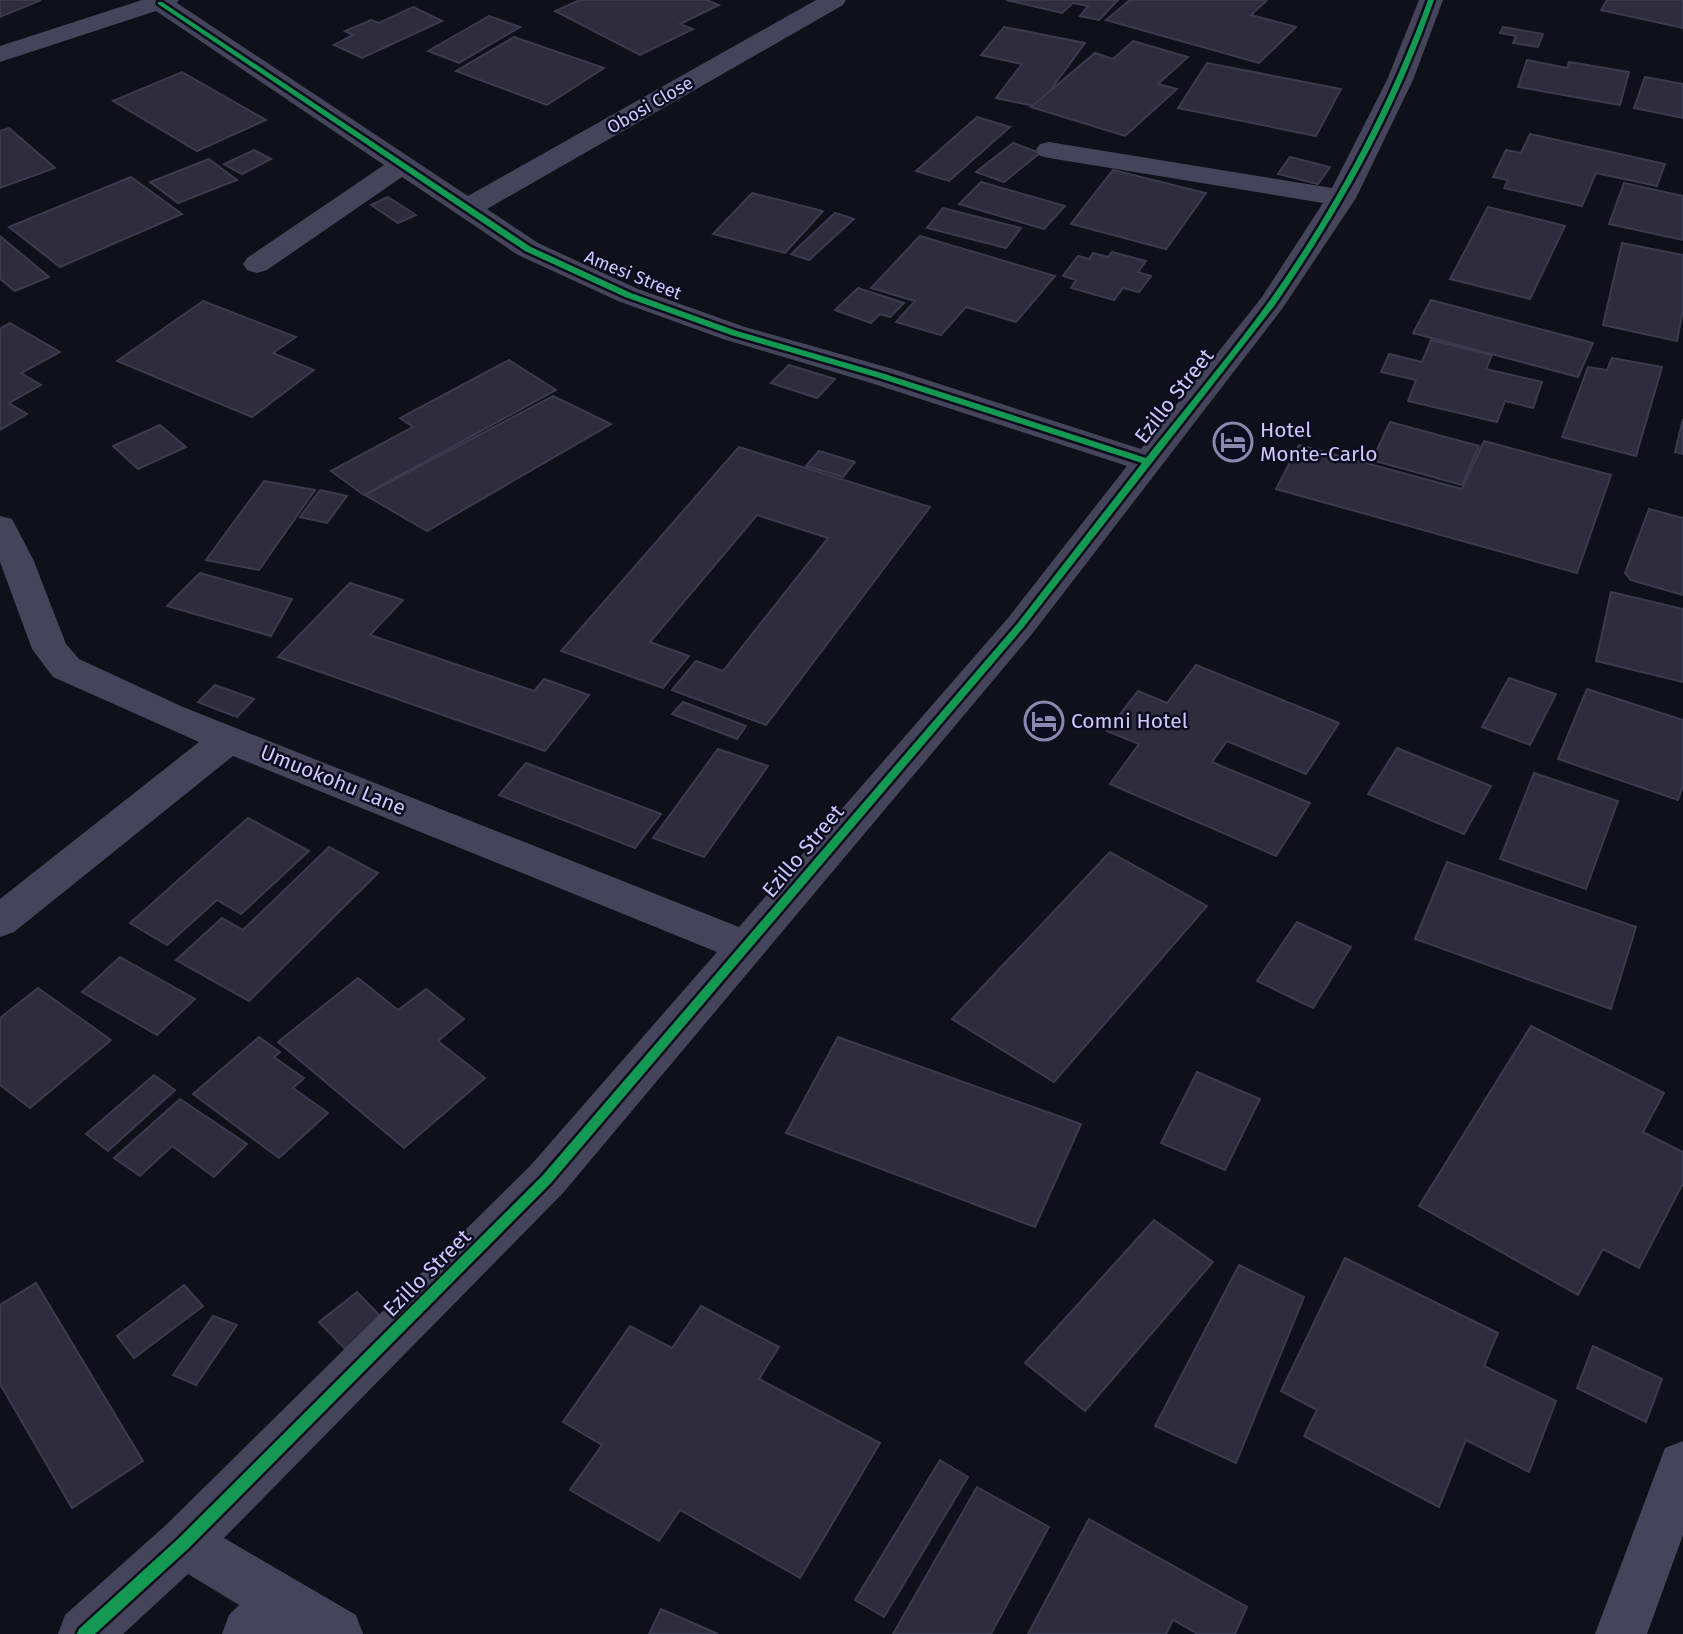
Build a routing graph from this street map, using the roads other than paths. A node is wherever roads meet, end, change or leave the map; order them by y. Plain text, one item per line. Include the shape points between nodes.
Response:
1 (834, 0) edge
2 (1431, 0) edge
3 (164, 2) edge
4 (0, 54) edge
5 (1049, 150) dead end
6 (401, 166) junction
7 (1342, 198) junction
8 (466, 209) junction
9 (257, 264) dead end
10 (1148, 462) junction
11 (0, 527) edge
12 (230, 738) junction
13 (0, 921) edge
14 (747, 947) junction
15 (1683, 1465) edge
16 (184, 1543) junction
17 (263, 1617) edge
18 (84, 1634) edge
19 (337, 1634) edge
20 (1621, 1634) edge

1 - 8 street, Obosi Close
2 - 7 street, Ezillo Street via 1415,49
3 - 4 street
3 - 6 street, Amesi Street
5 - 7 street
6 - 8 street, Amesi Street
6 - 9 street
7 - 10 street, Ezillo Street via 1272,303
8 - 10 street, Amesi Street via 528,249 628,295 734,333
10 - 14 street, Ezillo Street via 1020,626
11 - 12 street, Umuokohu Lane via 50,649 66,668
12 - 13 street
12 - 14 street, Umuokohu Lane
14 - 16 street, Ezillo Street via 547,1179
15 - 20 street
16 - 17 street
16 - 18 street, Ezillo Street
17 - 19 street

